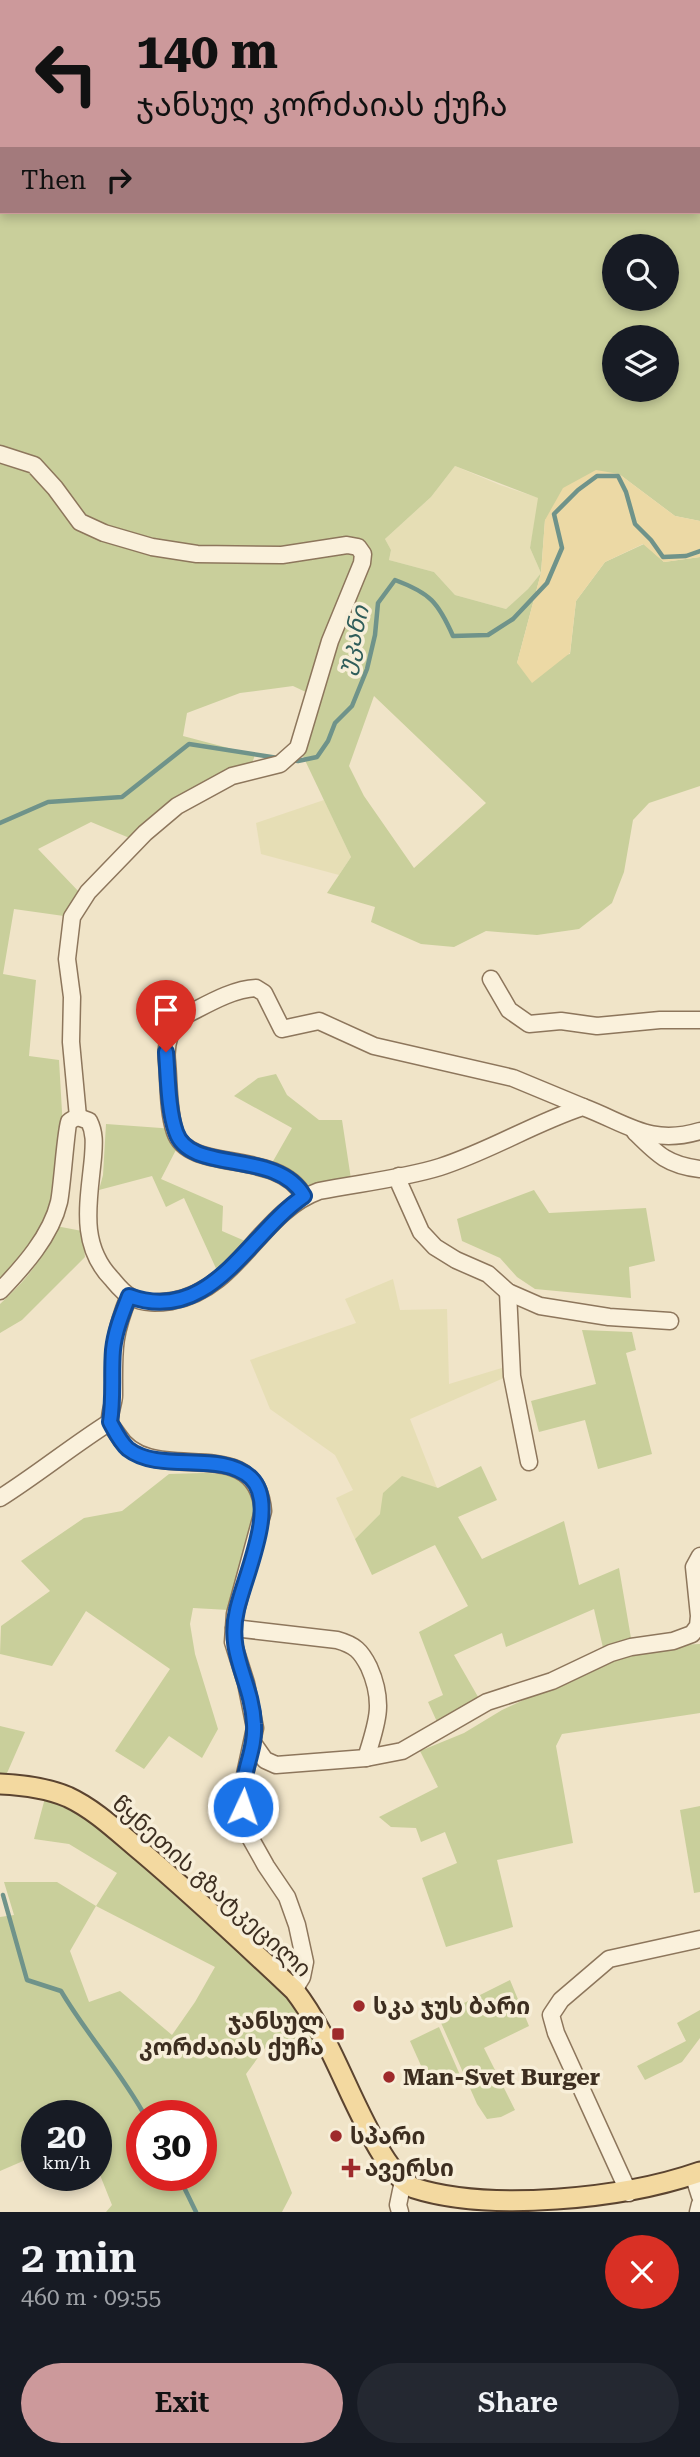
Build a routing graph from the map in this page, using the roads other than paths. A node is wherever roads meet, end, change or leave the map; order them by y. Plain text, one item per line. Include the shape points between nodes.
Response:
1 (0, 454) edge
2 (491, 979) dead end
3 (700, 1020) edge
4 (583, 1107) junction
5 (78, 1116) junction
6 (633, 1130) junction
7 (700, 1131) edge
8 (700, 1170) edge
9 (399, 1175) junction
10 (304, 1196) junction
11 (0, 1291) edge
12 (508, 1292) junction
13 (129, 1296) junction
14 (670, 1321) dead end
15 (110, 1422) junction
16 (529, 1462) dead end
17 (0, 1497) edge
18 (700, 1556) edge
19 (234, 1628) junction
20 (253, 1743) junction
21 (366, 1759) junction
22 (0, 1784) edge
23 (700, 1939) edge
24 (293, 1990) junction
25 (697, 2173) edge
26 (403, 2181) junction
27 (629, 2193) junction
28 (700, 2196) edge
29 (700, 2204) edge
30 (495, 2210) edge
31 (400, 2212) edge
32 (698, 2212) edge

1 - 5 street via 34,465 80,522 152,547 197,554 282,555 347,545 358,547 363,554 330,641 298,748 286,759 232,776 177,806 88,892 72,917 67,959
2 - 3 street via 509,1010 529,1024 561,1021 597,1026
4 - 6 street
4 - 9 street via 482,1152
4 - 10 street via 513,1078 374,1046 319,1021 282,1029 264,993 256,988 180,1018 166,1052 173,1121 181,1143 211,1158 286,1176
5 - 11 street via 69,1122 65,1133 64,1179 52,1223 20,1271
5 - 13 street via 89,1121 94,1136 91,1245 101,1267
6 - 7 street via 662,1137
6 - 8 street via 662,1159
9 - 10 street
9 - 12 street via 422,1231 435,1247 488,1274
10 - 13 street via 282,1213 235,1265 196,1293 161,1303
12 - 14 street via 540,1306
12 - 16 street via 512,1376
13 - 15 street via 113,1348
15 - 17 street
15 - 19 street via 129,1449 140,1455 236,1468 254,1480 263,1511
18 - 21 street via 694,1567 698,1626 692,1634 611,1653 552,1681 487,1702 402,1751
19 - 20 street via 236,1655 254,1713
19 - 21 street via 337,1640 362,1653 379,1701
20 - 21 street via 276,1765
20 - 24 street via 242,1780 244,1822 252,1843 287,1897 297,1925 305,1962
22 - 24 main road, წყნეთის გზატკეცილი via 56,1793 100,1817
23 - 27 street via 609,1959 561,2000 551,2015
24 - 26 main road, წყნეთის გზატკეცილი via 307,2007 378,2147
25 - 27 main road, წყნეთის გზატკეცილი
25 - 28 street
26 - 30 main road, წყნეთის გზატკეცილი via 435,2197
26 - 31 street
27 - 30 main road, წყნეთის გზატკეცილი
29 - 32 street

